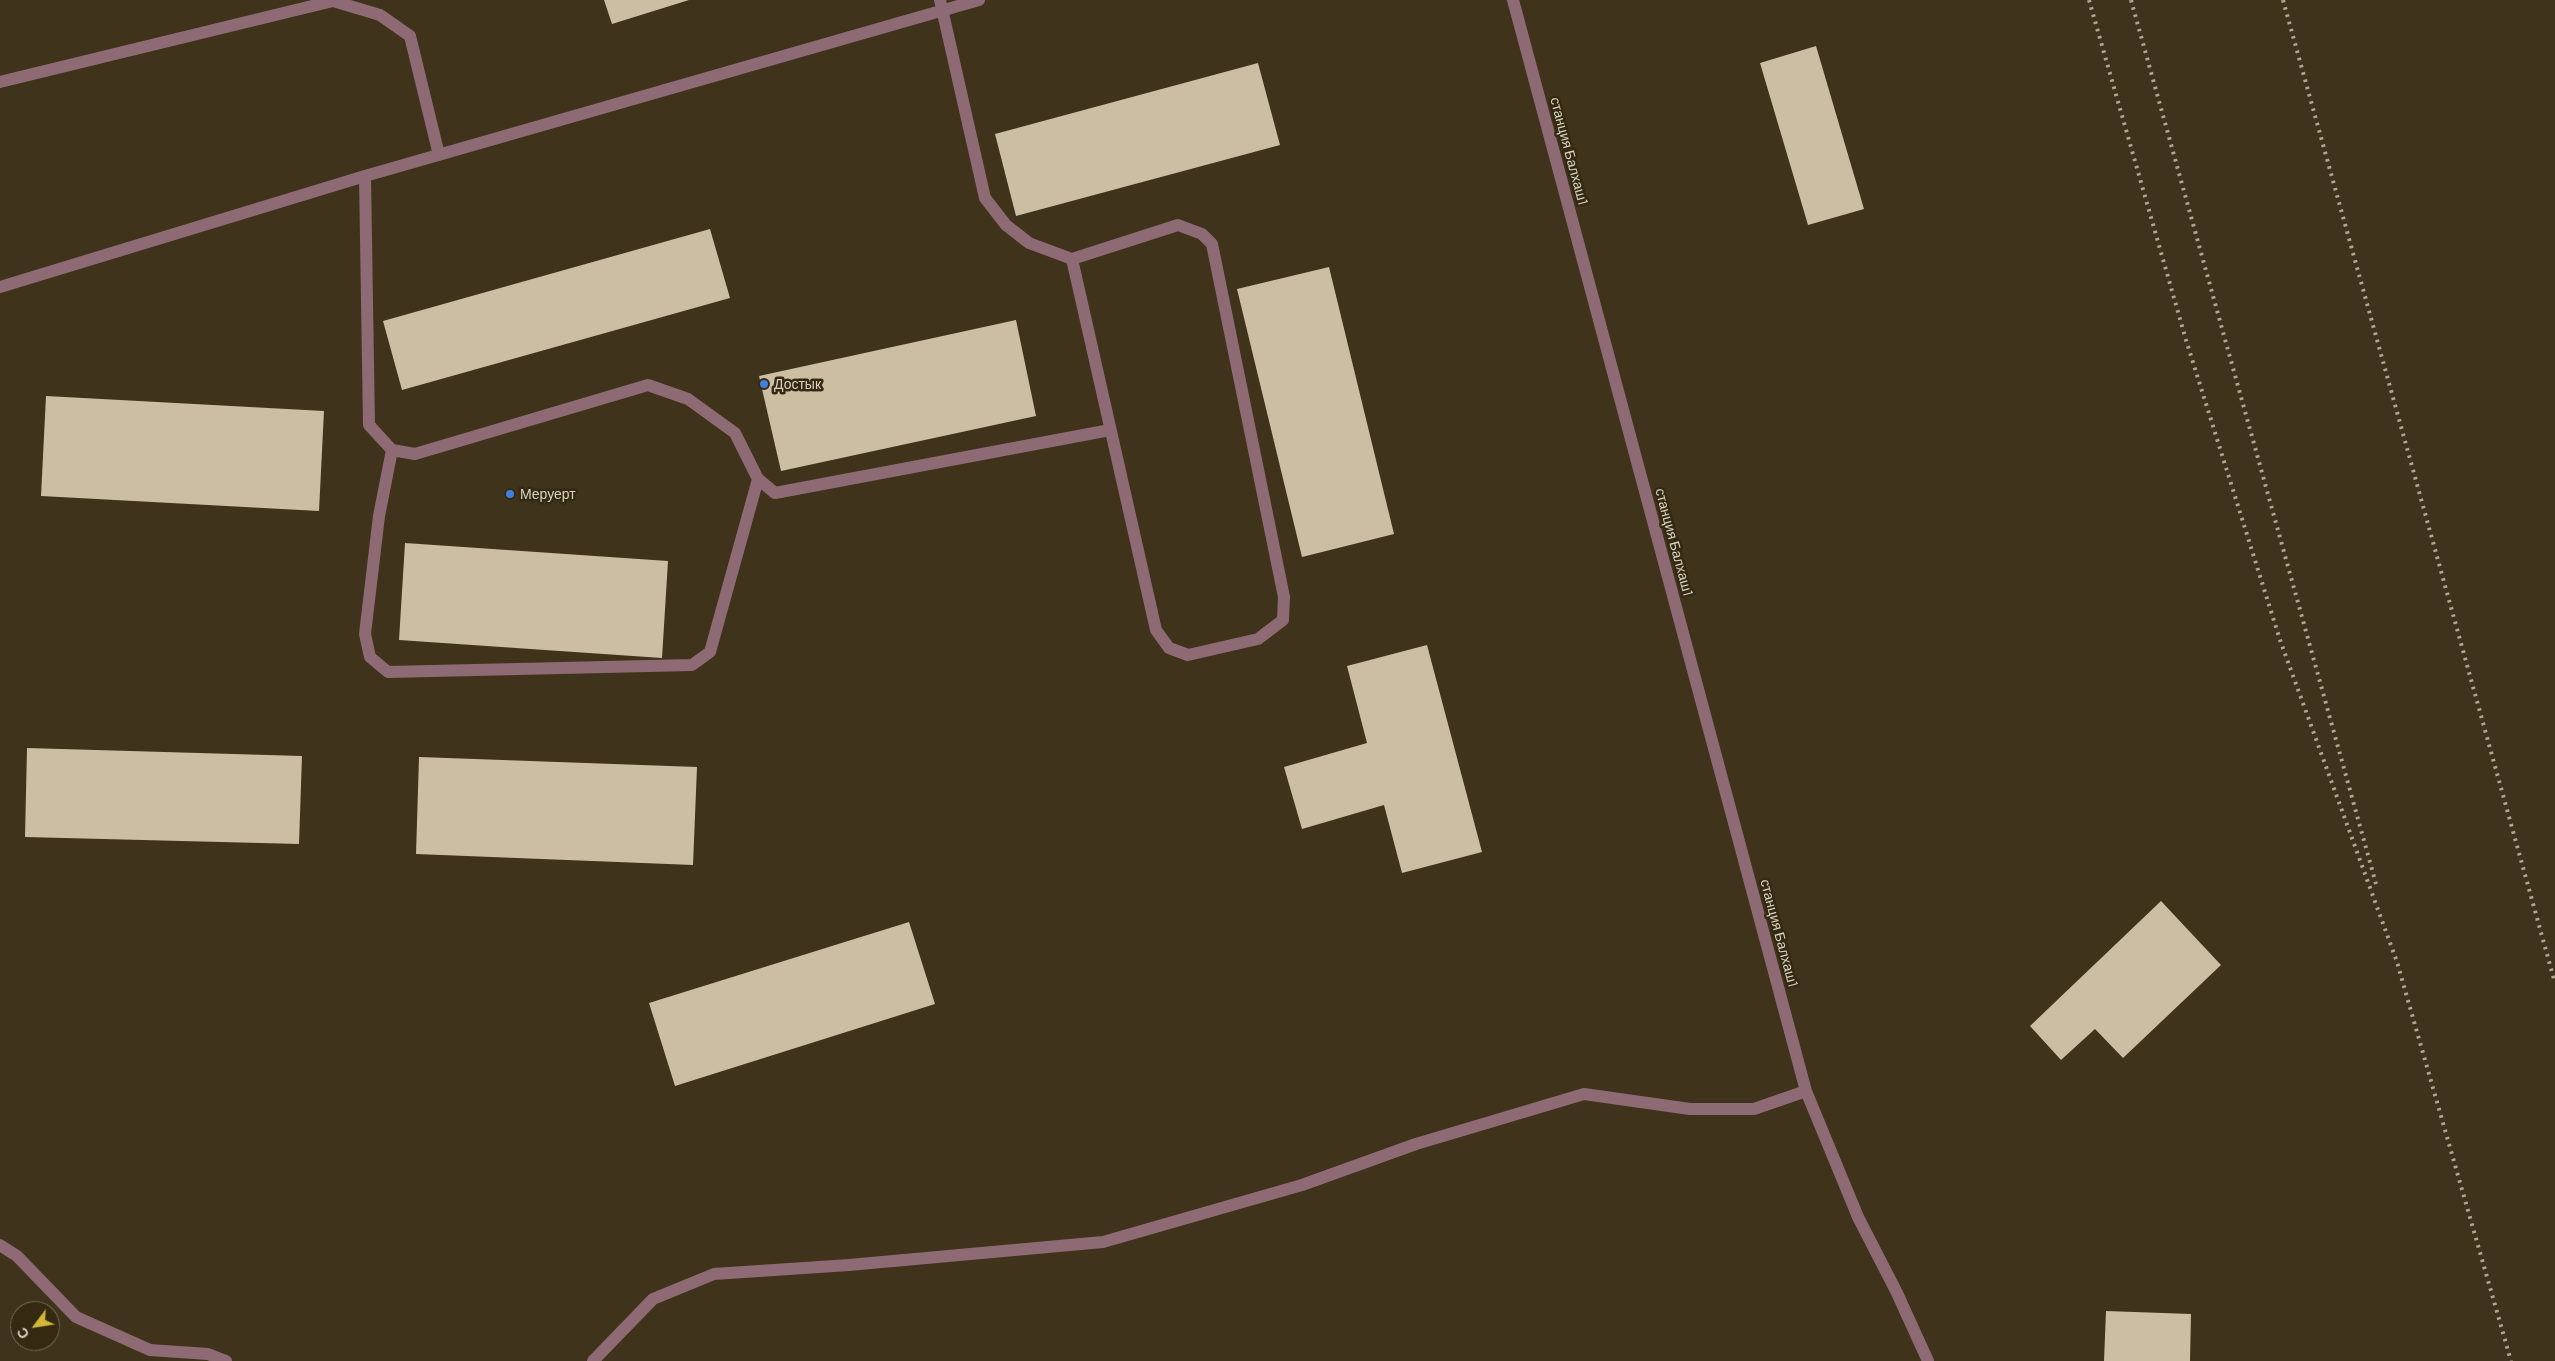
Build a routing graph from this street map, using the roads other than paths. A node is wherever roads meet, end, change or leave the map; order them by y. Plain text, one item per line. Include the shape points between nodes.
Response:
1 (978, 0) edge
2 (1513, 0) edge
3 (942, 5) edge
4 (0, 82) edge
5 (440, 154) junction
6 (365, 176) junction
7 (1072, 260) junction
8 (0, 287) edge
9 (1110, 430) junction
10 (392, 450) junction
11 (758, 479) junction
12 (1806, 1092) junction
13 (0, 1245) edge
14 (226, 1361) edge
15 (593, 1361) edge
16 (1928, 1361) edge

1 - 3 street
2 - 12 street, станция Балхаш1
3 - 5 street
3 - 7 street via 984,198 1006,226 1029,243
4 - 5 street via 332,1 380,15 410,36
5 - 6 street
6 - 8 street
6 - 10 street via 369,425
7 - 9 street
7 - 9 street via 1178,225 1202,234 1212,244 1284,597 1283,620 1258,639 1188,655 1169,648 1156,630
9 - 11 street via 775,493
10 - 11 street via 415,454 648,385 688,399 735,433
10 - 11 street via 379,516 365,634 370,657 388,672 692,665 710,652
12 - 15 street via 1754,1109 1690,1109 1584,1094 1416,1144 1302,1185 1102,1242 714,1274 653,1299
12 - 16 street, станция Балхаш1 via 1858,1218
13 - 14 street via 17,1256 76,1317 150,1350 208,1354

